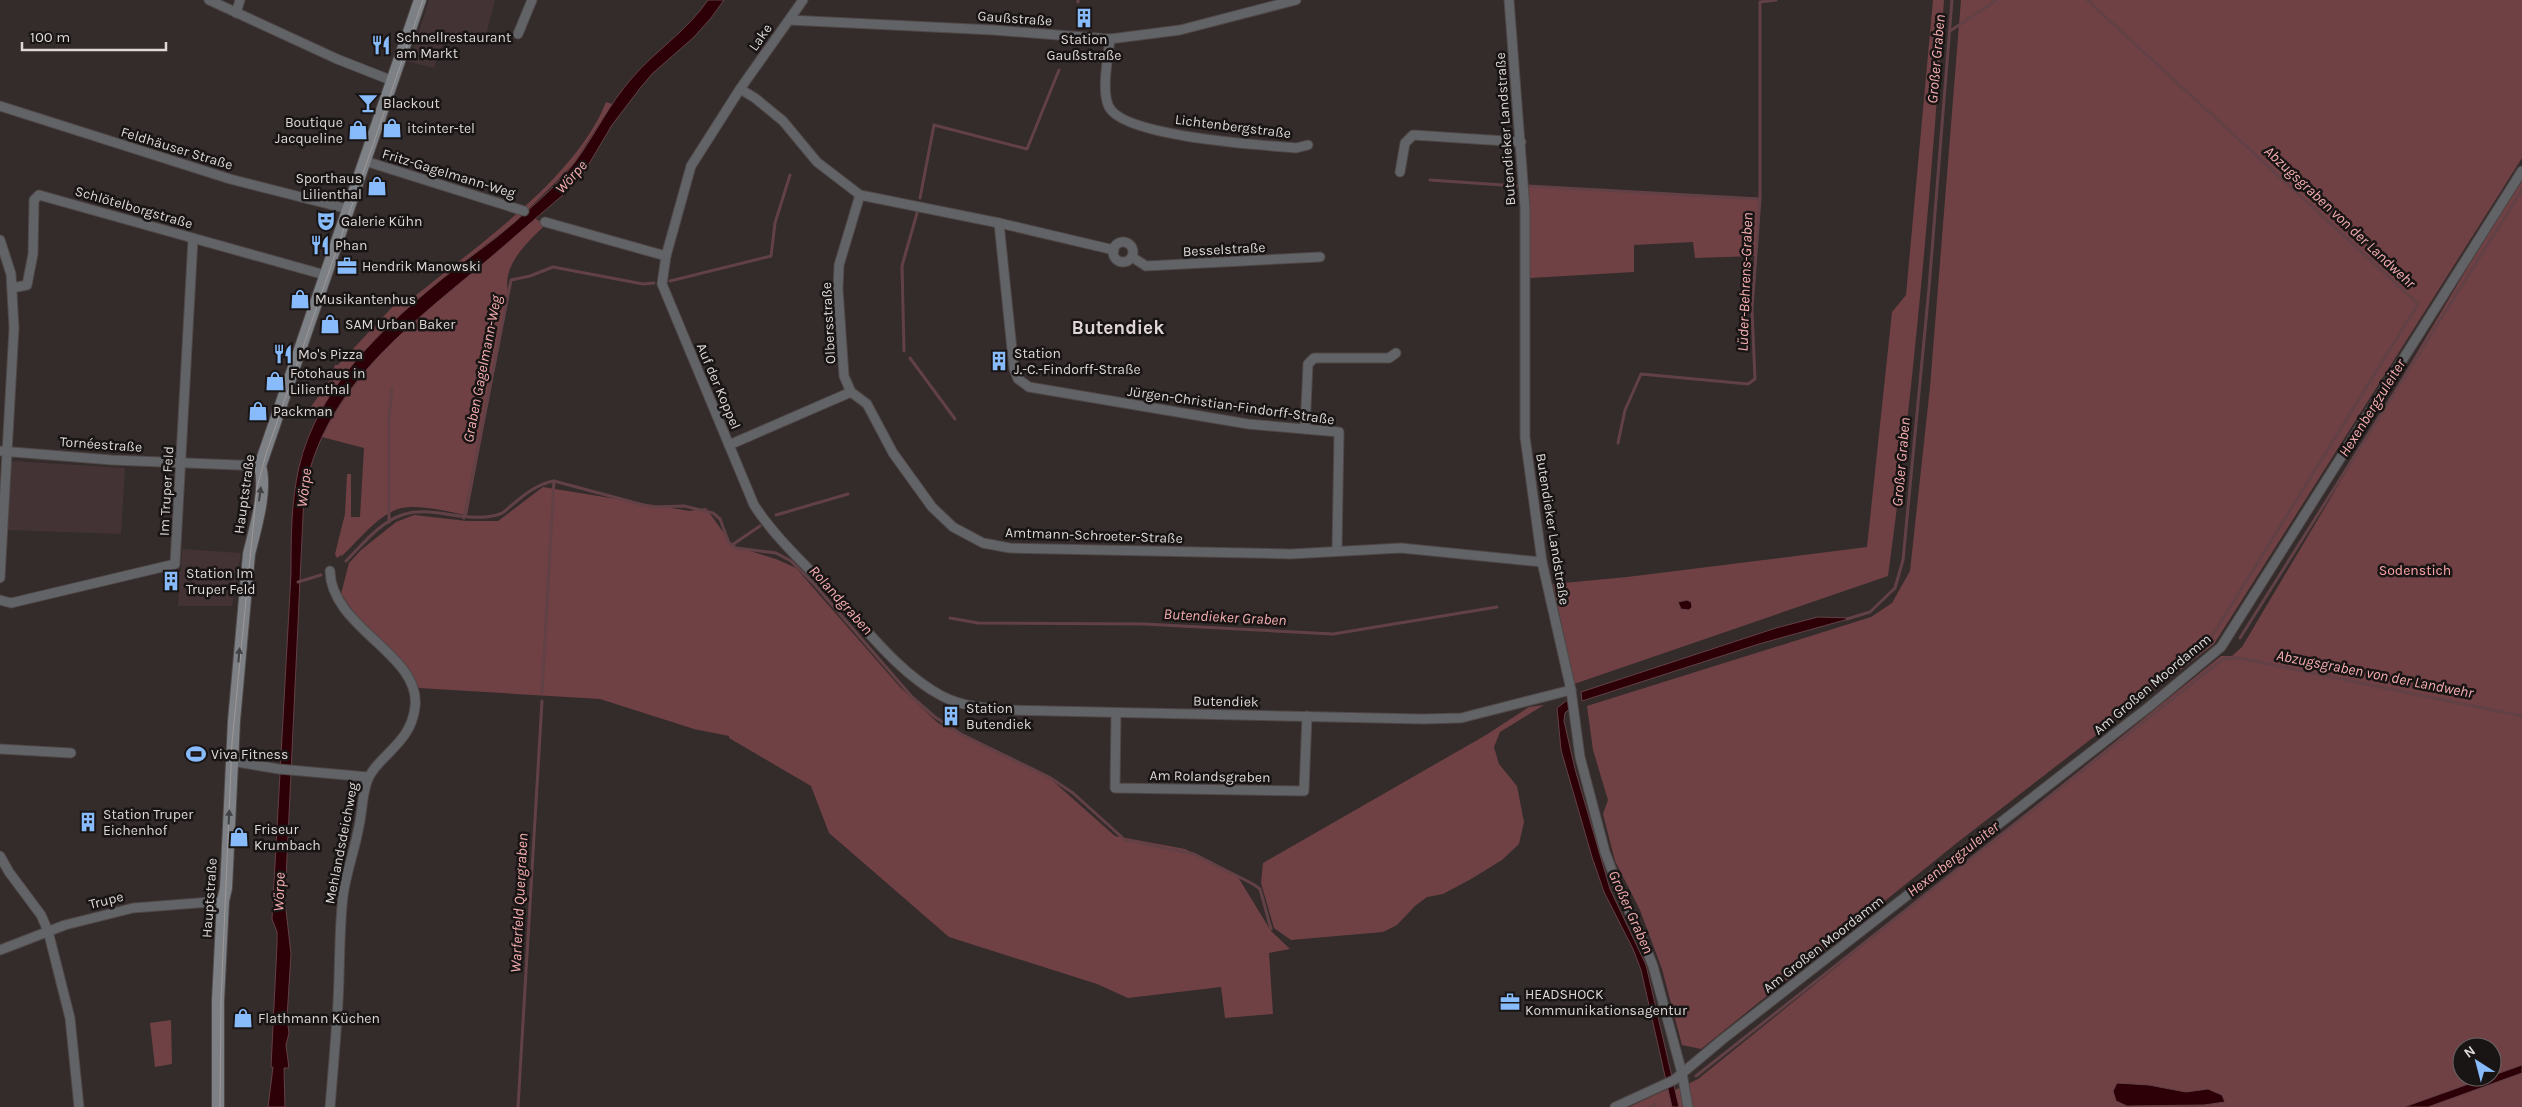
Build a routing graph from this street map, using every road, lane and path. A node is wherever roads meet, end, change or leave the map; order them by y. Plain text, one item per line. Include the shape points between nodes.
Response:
1 (209, 0) edge
2 (240, 0) edge
3 (420, 0) edge
4 (532, 0) edge
5 (803, 0) edge
6 (1296, 0) edge
7 (1509, 0) edge
8 (236, 13) junction
9 (789, 20) junction
10 (518, 34) dead end
11 (1110, 39) junction
12 (392, 81) junction
13 (740, 89) junction
14 (0, 106) edge
15 (1521, 142) junction
16 (1308, 146) dead end
17 (365, 161) junction
18 (2522, 171) edge
19 (1400, 172) dead end
20 (860, 195) junction
21 (348, 209) junction
22 (524, 211) dead end
23 (545, 222) dead end
24 (999, 223) junction
25 (193, 239) junction
26 (0, 240) edge
27 (1114, 250) junction
28 (666, 256) junction
29 (1132, 257) junction
30 (1320, 257) dead end
31 (326, 275) junction
32 (12, 288) junction
33 (1396, 353) dead end
34 (851, 392) junction
35 (1305, 429) junction
36 (729, 445) junction
37 (3, 451) edge
38 (181, 462) junction
39 (260, 466) junction
40 (1337, 550) junction
41 (1542, 562) junction
42 (330, 572) dead end
43 (0, 578) edge
44 (0, 600) edge
45 (893, 657) joint
46 (1571, 690) junction
47 (1116, 713) junction
48 (1307, 716) junction
49 (0, 749) edge
50 (70, 753) dead end
51 (231, 761) junction
52 (368, 777) junction
53 (0, 856) edge
54 (222, 900) junction
55 (48, 931) junction
56 (0, 950) edge
57 (1682, 1073) junction
58 (79, 1107) edge
59 (218, 1107) edge
60 (330, 1107) edge
61 (1615, 1107) edge
62 (1688, 1107) edge

1 - 8 street
2 - 8 street
3 - 12 street, Hauptstraße
4 - 10 street
5 - 9 street, Lake
6 - 11 street, Gaußstraße via 1180,30
7 - 15 street, Butendieker Landstraße
8 - 12 street
9 - 11 street, Gaußstraße
9 - 13 street, Lake
11 - 16 street, Lichtenbergstraße via 1106,94 1109,107 1118,118 1158,130 1222,142 1296,148
12 - 17 street, Hauptstraße
13 - 20 street via 783,121 817,162
13 - 28 street, Auf der Koppel via 691,166
14 - 21 street, Feldhäuser Straße via 230,179
15 - 19 street via 1413,135 1405,142
15 - 41 street, Butendieker Landstraße via 1525,208 1525,437
17 - 21 street, Hauptstraße
17 - 22 street, Fritz-Gagelmann-Weg
18 - 57 street, Am Großen Moordamm via 2221,647
20 - 24 street
20 - 34 street, Olbersstraße via 839,265 844,376
21 - 31 street, Hauptstraße
23 - 28 street
24 - 27 street, Besselstraße
24 - 35 street, Jürgen-Christian-Findorff-Straße via 1014,370 1018,379 1029,387 1179,414
25 - 31 street, Schlötelborgstraße
25 - 32 street, Schlötelborgstraße via 39,195 34,200 33,254 27,284
25 - 38 street, Im Truper Feld
26 - 32 street
27 - 29 street, Besselstraße via 1119,261 1126,262
27 - 29 street, Besselstraße via 1118,244 1126,243 1133,250
28 - 36 street, Auf der Koppel via 662,284
29 - 30 street, Besselstraße via 1146,266
31 - 39 street, Hauptstraße
32 - 37 street via 14,328
33 - 35 street via 1389,358 1314,358 1308,364
34 - 36 street
34 - 40 street, Amtmann-Schroeter-Straße via 867,404 893,453 932,507 953,527 983,542 1019,548 1291,554
35 - 40 street, Jürgen-Christian-Findorff-Straße via 1339,432
36 - 45 street, Auf der Koppel via 754,505 765,522
37 - 38 street, Tornéestraße
37 - 43 street
38 - 39 street, Tornéestraße
38 - 44 street, Im Truper Feld via 175,564 11,603
51 -> 39 street, Hauptstraße via 249,554 256,530 262,482
40 - 41 street, Amtmann-Schroeter-Straße via 1401,548
41 - 46 street, Butendieker Landstraße
42 - 52 street, Mehlandsdeichweg via 330,584 338,599 365,633 406,674 414,689 415,707 407,733
45 - 47 street, Butendiek via 922,684 971,707
46 - 48 street, Butendiek via 1461,718
46 - 57 street, Butendieker Landstraße via 1580,757 1605,852 1650,955
47 - 48 street, Butendiek
47 - 48 street, Am Rolandsgraben via 1115,788 1304,791
49 - 50 street
51 - 52 street
54 -> 51 street, Hauptstraße via 226,888
52 - 60 street, Mehlandsdeichweg via 344,894
53 - 55 street via 41,915
54 - 55 street, Trupe via 133,908
54 - 59 street, Hauptstraße
55 - 56 street, Trupe
55 - 58 street via 70,1018
57 - 61 street, Am Großen Moordamm via 1670,1082
57 - 62 street, Butendieker Landstraße

